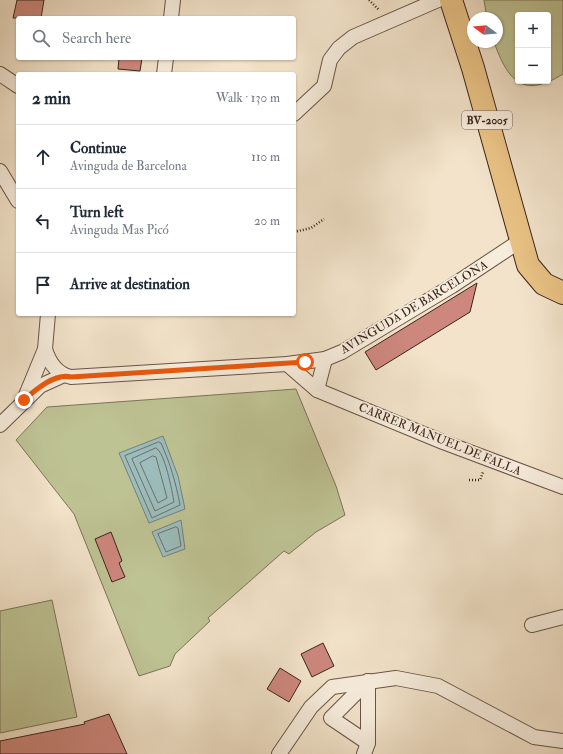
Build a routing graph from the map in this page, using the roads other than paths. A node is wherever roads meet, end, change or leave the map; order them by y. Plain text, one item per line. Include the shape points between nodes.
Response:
1 (173, 0) edge
2 (438, 0) edge
3 (451, 0) edge
4 (171, 16) edge
5 (166, 60) edge
6 (164, 72) edge
7 (0, 74) edge
8 (16, 85) edge
9 (296, 112) edge
10 (0, 170) edge
11 (16, 198) edge
12 (520, 241) junction
13 (563, 294) edge
14 (48, 316) edge
15 (45, 348) junction
16 (324, 359) junction
17 (287, 364) junction
18 (64, 375) junction
19 (317, 390) junction
20 (24, 400) junction
21 (0, 425) edge
22 (563, 487) edge
23 (563, 617) edge
24 (532, 626) dead end
25 (368, 682) junction
26 (563, 741) edge
27 (366, 748) edge
28 (279, 754) edge

1 - 4 street
2 - 9 street via 353,37 339,48 330,60 324,86
3 - 12 main road, BV-2005 via 473,68
5 - 6 street
7 - 8 street
10 - 11 street
12 - 13 main road, BV-2005 via 531,271 544,284
12 - 16 street, AVINGUDA DE BARCELONA via 452,286 342,352
14 - 15 street
15 - 18 street via 48,360
15 - 20 street
16 - 17 street, AVINGUDA DE BARCELONA
16 - 19 street
17 - 18 street, AVINGUDA DE BARCELONA via 117,375
17 - 19 street, CARRER MANUEL DE FALLA
18 - 20 street via 40,386
19 - 22 street, CARRER MANUEL DE FALLA via 443,442
20 - 21 street
23 - 24 street
25 - 26 street via 396,678 438,686 534,737
25 - 27 street
25 - 27 street via 331,718
25 - 28 street via 332,687 311,707

